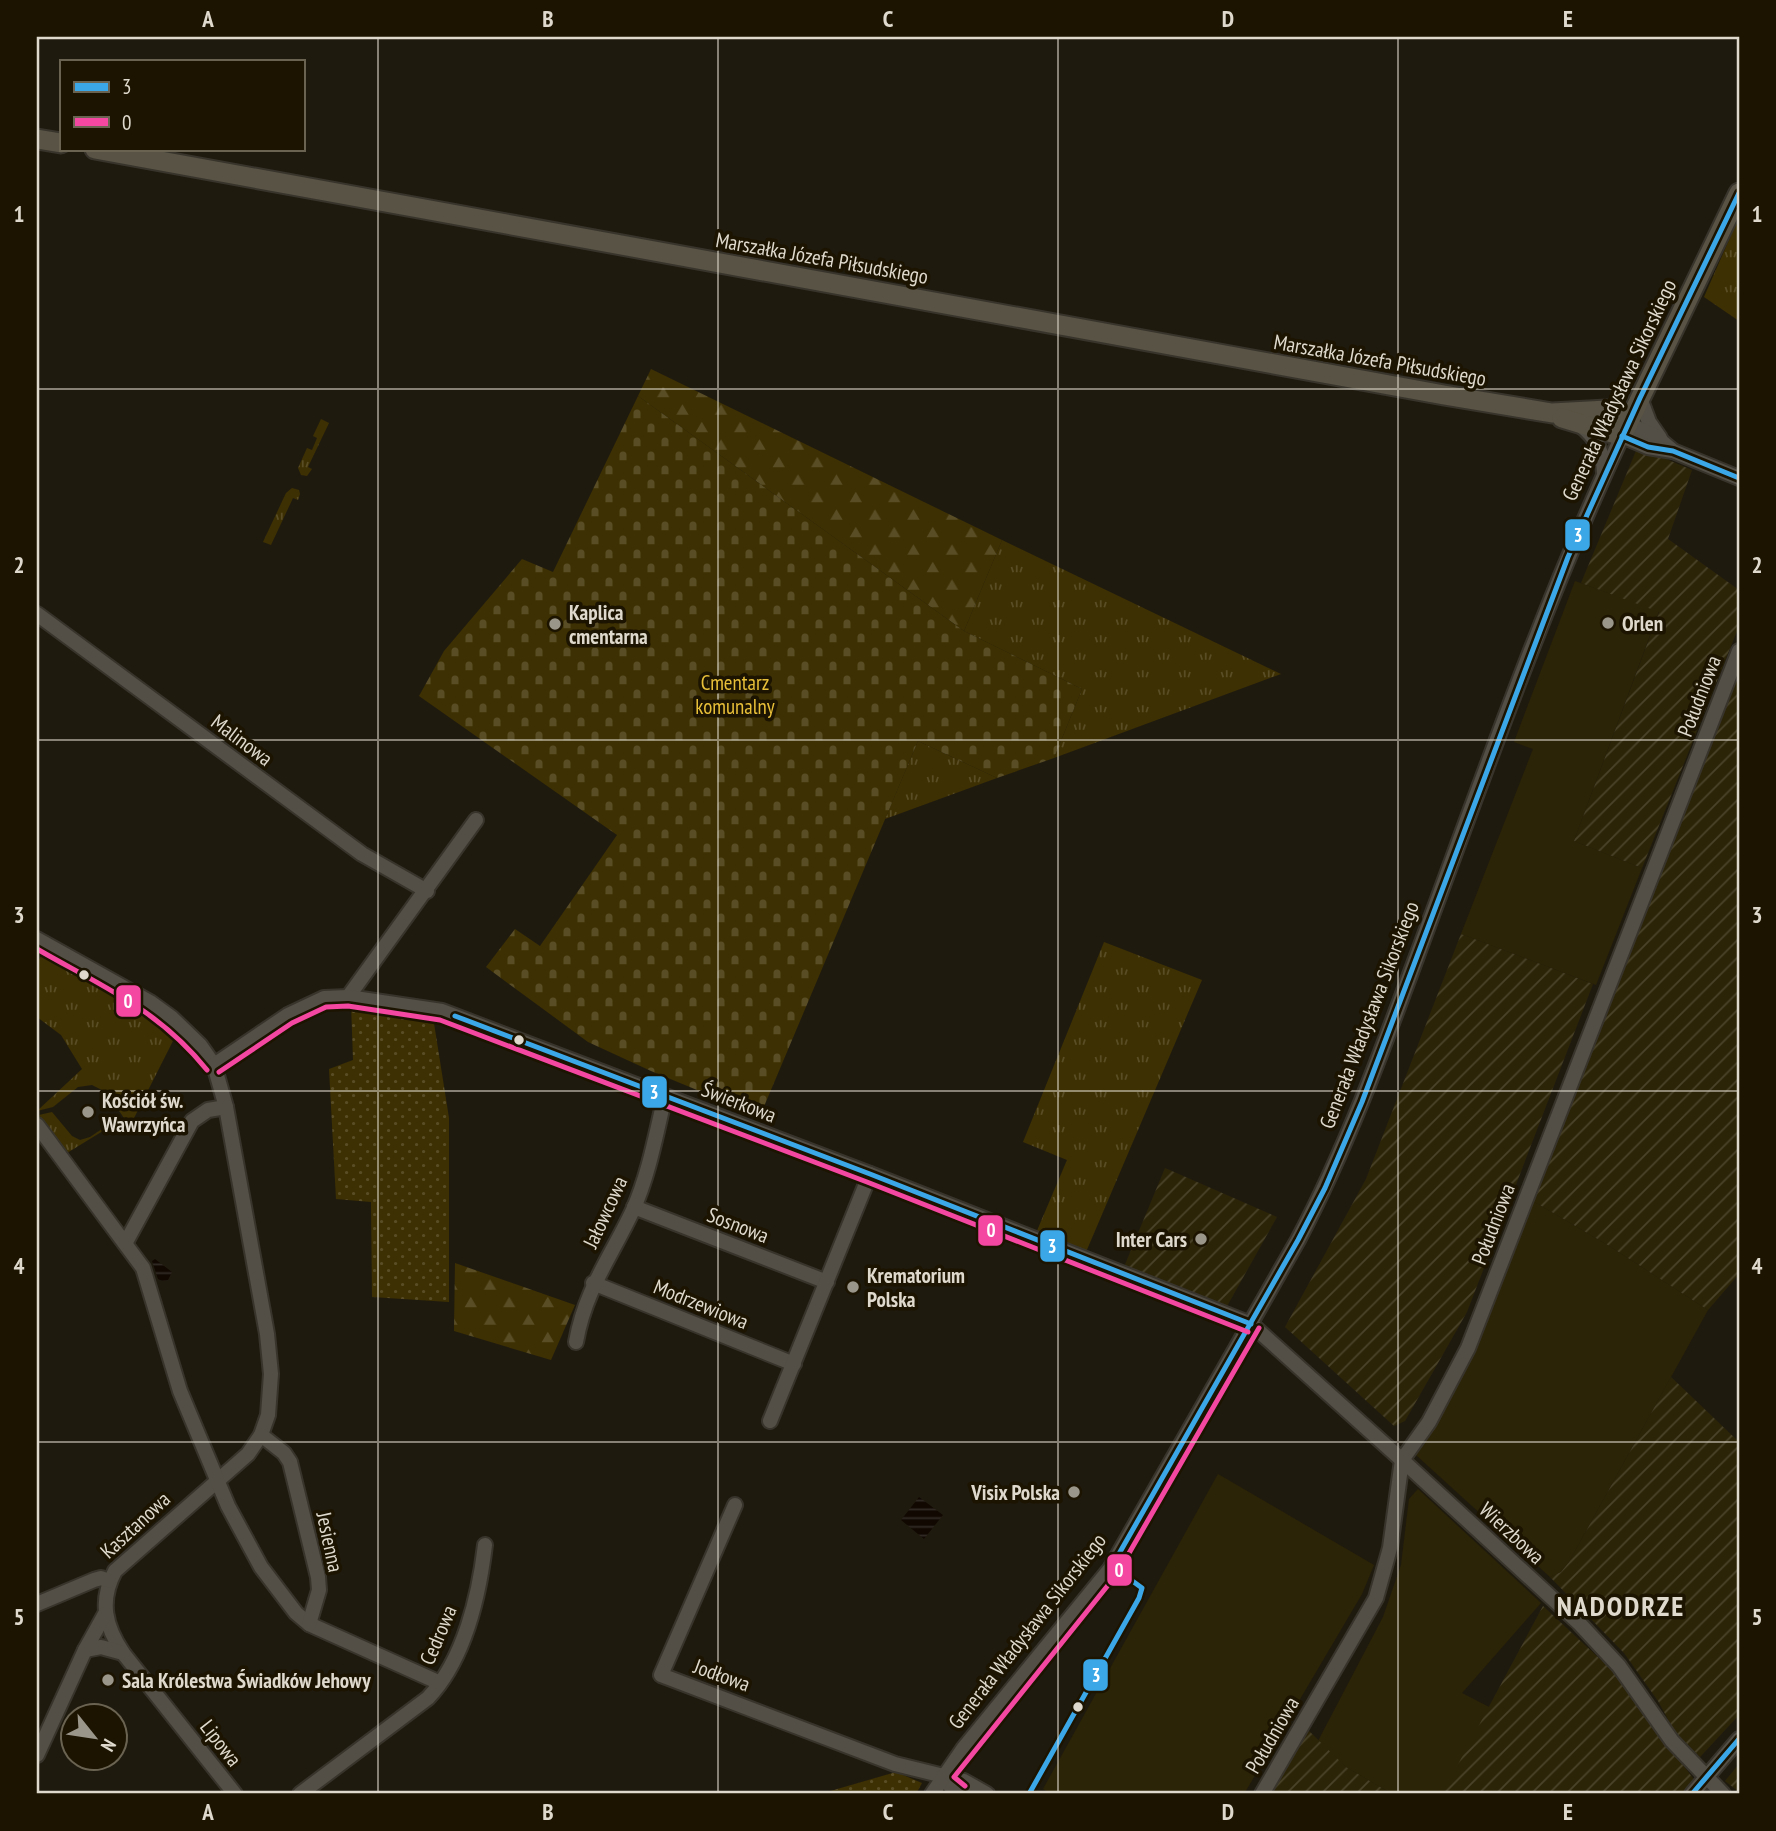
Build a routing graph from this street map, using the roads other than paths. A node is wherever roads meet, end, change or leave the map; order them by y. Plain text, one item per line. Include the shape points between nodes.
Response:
1 (37, 139) edge
2 (60, 143) edge
3 (100, 150) edge
4 (1739, 192) edge
5 (1640, 398) junction
6 (1541, 412) junction
7 (1576, 422) junction
8 (1625, 430) junction
9 (1668, 446) junction
10 (1604, 474) junction
11 (1739, 478) edge
12 (37, 614) edge
13 (1739, 651) edge
14 (476, 820) dead end
15 (427, 891) junction
16 (38, 941) edge
17 (348, 997) junction
18 (215, 1065) junction
19 (665, 1096) junction
20 (226, 1107) junction
21 (37, 1125) edge
22 (870, 1174) junction
23 (634, 1206) junction
24 (126, 1242) junction
25 (827, 1282) junction
26 (593, 1283) junction
27 (1251, 1324) junction
28 (576, 1342) dead end
29 (794, 1364) junction
30 (770, 1422) dead end
31 (261, 1435) junction
32 (1402, 1460) junction
33 (217, 1479) junction
34 (735, 1506) dead end
35 (485, 1545) dead end
36 (109, 1581) junction
37 (37, 1604) edge
38 (105, 1614) junction
39 (309, 1624) junction
40 (85, 1650) junction
41 (123, 1653) junction
42 (440, 1683) junction
43 (1739, 1738) edge
44 (961, 1753) junction
45 (37, 1755) edge
46 (942, 1777) junction
47 (1706, 1778) junction
48 (956, 1790) edge
49 (235, 1794) edge
50 (300, 1794) edge
51 (932, 1794) edge
52 (987, 1794) edge
53 (1262, 1794) edge
54 (1692, 1794) edge
55 (1723, 1794) edge

1 - 2 main road
3 - 6 main road, Marszałka Józefa Piłsudskiego
4 - 5 main road, Generała Władysława Sikorskiego
5 - 8 main road, Generała Władysława Sikorskiego
5 - 9 street via 1649,422
6 - 7 main road, Marszałka Józefa Piłsudskiego
6 - 8 main road, Marszałka Józefa Piłsudskiego via 1607,410 1618,414
7 - 8 main road, Marszałka Józefa Piłsudskiego
7 - 10 street via 1598,444
8 - 9 street
8 - 10 street, Generała Władysława Sikorskiego
9 - 11 street
10 - 27 street, Generała Władysława Sikorskiego via 1554,590 1363,1102 1325,1188
12 - 15 street, Malinowa via 343,841
13 - 32 street, Południowa via 1468,1348 1429,1422
14 - 15 street
15 - 17 street
16 - 18 street via 150,1002 200,1045
17 - 18 street, Świerkowa via 324,998 304,1006
17 - 19 street, Świerkowa via 442,1011
18 - 20 street
19 - 22 street, Świerkowa
19 - 23 street, Jałowcowa
20 - 24 street via 208,1110 192,1121
20 - 31 street via 267,1334 271,1396
21 - 24 street
22 - 25 street
22 - 27 street, Świerkowa
23 - 25 street, Sosnowa
23 - 26 street, Jałowcowa
24 - 33 street via 143,1268 180,1391
25 - 29 street
26 - 28 street, Jałowcowa
26 - 29 street, Modrzewiowa
27 - 32 street, Wierzbowa
27 - 44 street, Generała Władysława Sikorskiego via 1110,1569
29 - 30 street
31 - 33 street, Kasztanowa via 248,1454
31 - 39 street, Jesienna via 290,1462 318,1577
32 - 47 street, Wierzbowa via 1605,1650 1671,1741
32 - 53 street, Południowa via 1390,1548 1376,1598
33 - 36 street, Kasztanowa via 121,1563
33 - 39 street via 261,1567
34 - 46 street, Jodłowa via 661,1675
35 - 42 street, Cedrowa via 469,1619
36 - 37 street via 94,1580
36 - 38 street, Kasztanowa
38 - 40 street, Kasztanowa
38 - 41 street, Lipowa
39 - 42 street, Cedrowa
40 - 41 street via 101,1647
40 - 45 street, Kasztanowa
41 - 49 street, Lipowa
42 - 50 street via 428,1698
43 - 47 street
44 - 46 street, Generała Władysława Sikorskiego
44 - 48 street
46 - 48 street
46 - 51 street, Generała Władysława Sikorskiego
47 - 54 street
47 - 55 street, Wierzbowa
48 - 52 street

